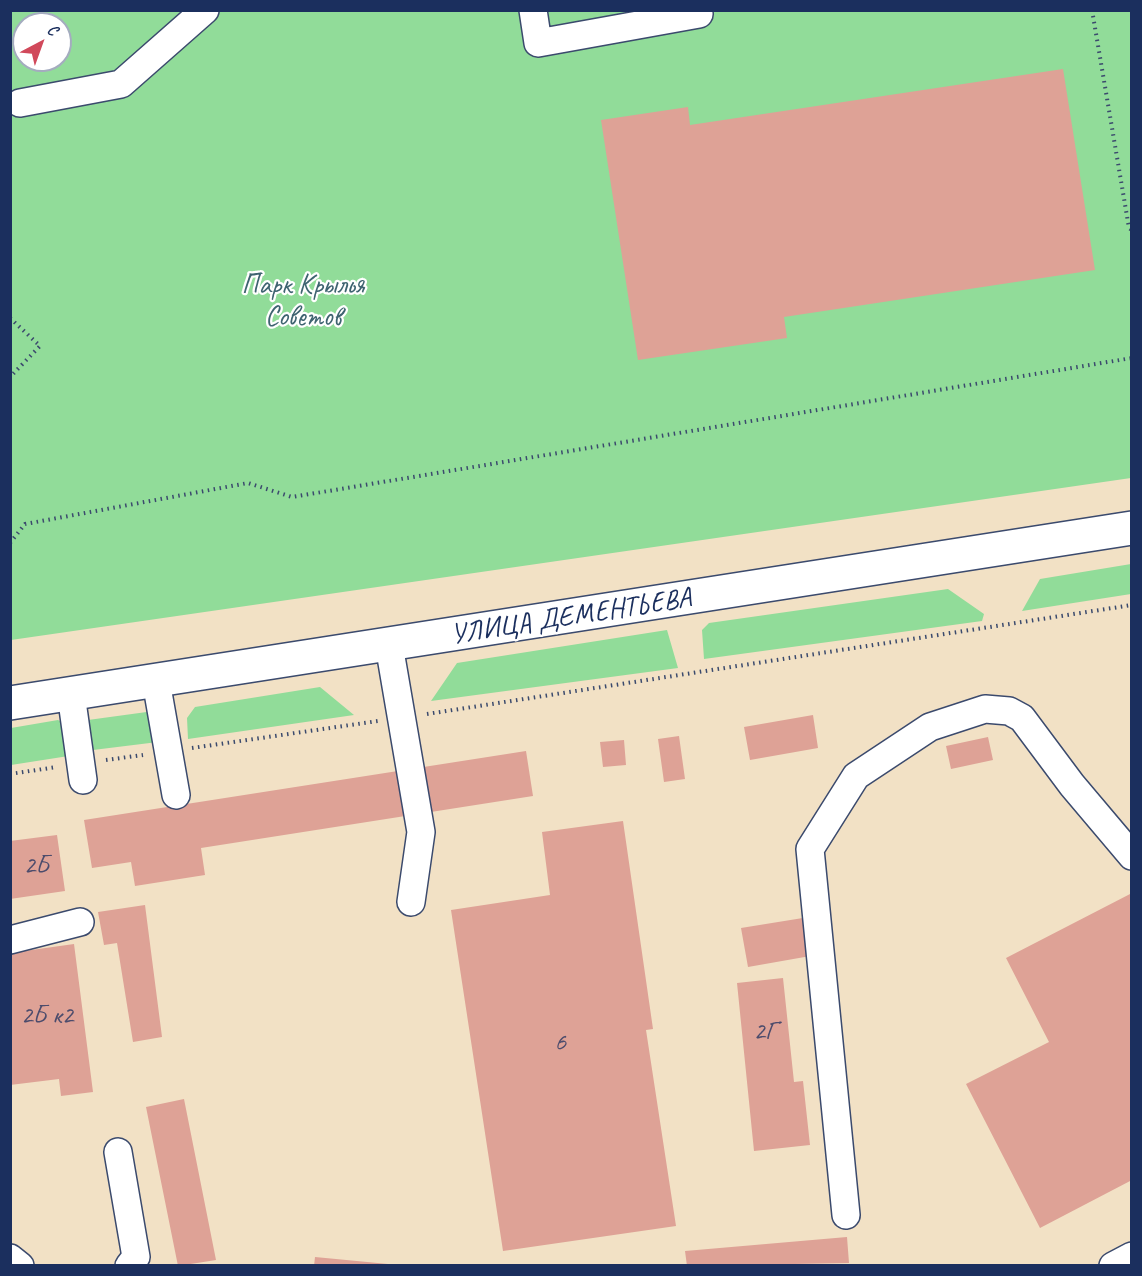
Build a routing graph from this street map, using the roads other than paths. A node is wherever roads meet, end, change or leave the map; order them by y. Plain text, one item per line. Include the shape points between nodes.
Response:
1 (205, 10) edge
2 (533, 10) edge
3 (699, 14) dead end
4 (14, 104) edge
5 (1131, 528) edge
6 (389, 645) junction
7 (156, 681) junction
8 (71, 694) junction
9 (10, 703) edge
10 (82, 772) road end
11 (176, 795) dead end
12 (1131, 856) edge
13 (411, 902) dead end
14 (81, 922) dead end
15 (10, 940) edge
16 (118, 1152) dead end
17 (846, 1215) dead end
18 (1131, 1257) edge
19 (10, 1258) edge
20 (20, 1266) edge
21 (129, 1266) edge
22 (1113, 1266) edge

1 - 4 lane via 121,84
2 - 3 lane via 538,43
5 - 6 main road, УЛИЦА ДЕМЕНТЬЕВА
6 - 7 main road, УЛИЦА ДЕМЕНТЬЕВА
6 - 13 lane via 421,832
7 - 8 main road, УЛИЦА ДЕМЕНТЬЕВА
7 - 11 lane
8 - 9 main road, УЛИЦА ДЕМЕНТЬЕВА
8 - 10 lane
12 - 17 lane via 1022,718 1009,711 985,709 930,727 856,776 810,849
14 - 15 lane
16 - 21 lane via 136,1257
18 - 22 lane
19 - 20 lane

